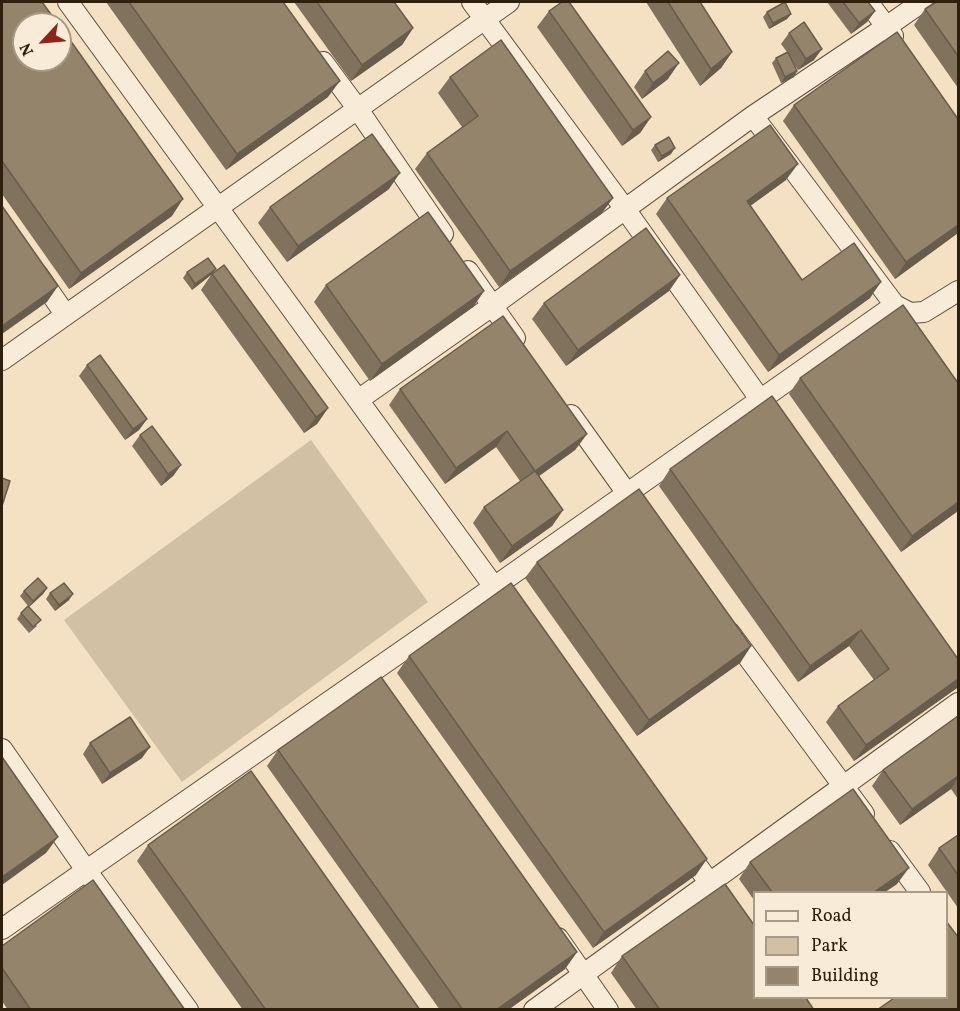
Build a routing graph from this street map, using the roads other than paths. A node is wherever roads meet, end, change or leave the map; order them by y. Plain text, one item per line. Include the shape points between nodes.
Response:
1 (68, 2) edge
2 (472, 2) edge
3 (509, 2) edge
4 (868, 2) edge
5 (922, 2) edge
6 (484, 19) junction
7 (886, 27) junction
8 (311, 46) edge
9 (906, 55) edge
10 (357, 108) junction
11 (753, 116) junction
12 (218, 207) junction
13 (625, 209) junction
14 (27, 260) edge
15 (958, 291) edge
16 (895, 305) junction
17 (492, 306) junction
18 (65, 314) junction
19 (914, 332) edge
20 (525, 352) edge
21 (2, 360) edge
22 (559, 399) edge
23 (760, 399) junction
24 (358, 400) junction
25 (781, 428) edge
26 (627, 493) junction
27 (648, 521) edge
28 (494, 587) junction
29 (718, 616) edge
30 (522, 625) edge
31 (367, 674) junction
32 (381, 693) edge
33 (958, 703) edge
34 (2, 749) edge
35 (233, 767) junction
36 (247, 786) edge
37 (844, 786) junction
38 (675, 835) edge
39 (86, 870) junction
40 (710, 883) junction
41 (919, 891) edge
42 (548, 926) edge
43 (2, 929) edge
44 (753, 943) edge
45 (583, 974) junction
46 (188, 1010) edge
47 (534, 1010) edge
48 (608, 1010) edge

1 - 12 street
2 - 6 street
3 - 6 street
4 - 7 street
5 - 7 street
6 - 10 street
6 - 13 street
7 - 9 street
7 - 11 street
8 - 10 street
10 - 12 street
10 - 17 street
11 - 13 street
11 - 16 street
12 - 18 street
12 - 24 street
13 - 17 street
13 - 23 street
14 - 18 street
15 - 16 street via 924,312 910,313
16 - 19 street
16 - 23 street
17 - 20 street
17 - 24 street
18 - 21 street
22 - 26 street
23 - 25 street
23 - 26 street
24 - 28 street
26 - 27 street
26 - 28 street
28 - 30 street
28 - 31 street
29 - 37 street
31 - 32 street
31 - 35 street
33 - 37 street
34 - 39 street
35 - 36 street
35 - 39 street
37 - 40 street
37 - 41 street
38 - 40 street
39 - 43 street
39 - 46 street
40 - 44 street
40 - 45 street
42 - 45 street
45 - 47 street
45 - 48 street

